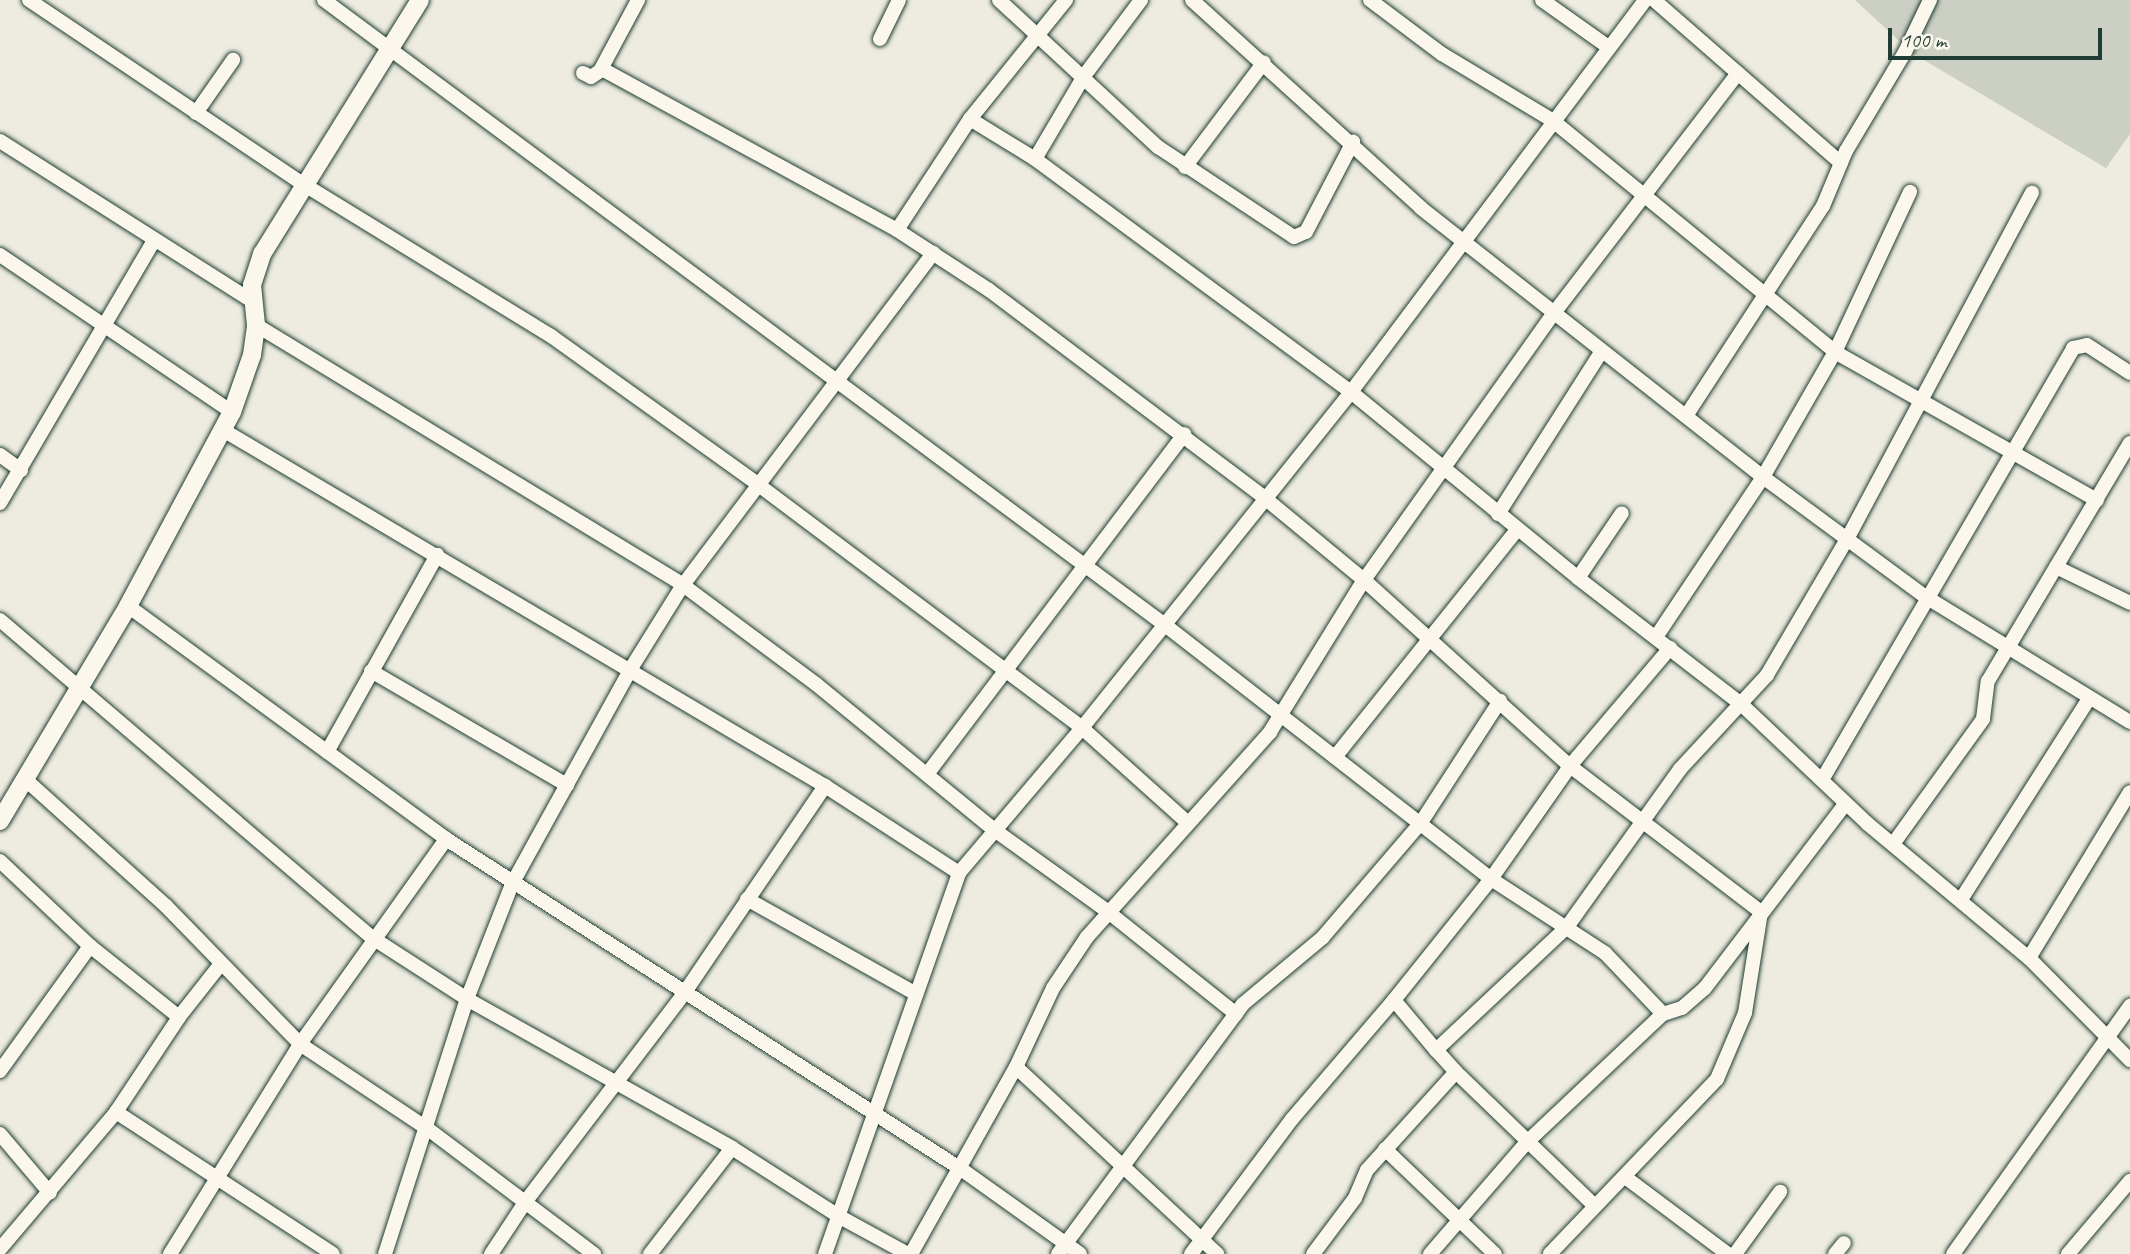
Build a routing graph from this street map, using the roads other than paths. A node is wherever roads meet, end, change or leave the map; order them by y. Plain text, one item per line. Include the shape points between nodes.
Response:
1 (29, 0) edge
2 (324, 0) edge
3 (420, 0) edge
4 (638, 0) edge
5 (899, 0) edge
6 (999, 0) edge
7 (1066, 0) edge
8 (1141, 0) edge
9 (1192, 0) edge
10 (1370, 0) edge
11 (1542, 0) edge
12 (1644, 0) edge
13 (1654, 0) edge
14 (1930, 0) edge
15 (1037, 36) junction
16 (880, 39) dead end
17 (1607, 46) junction
18 (388, 50) junction
19 (233, 60) dead end
20 (1264, 62) junction
21 (602, 69) junction
22 (583, 73) dead end
23 (1738, 73) junction
24 (1084, 76) junction
25 (196, 113) junction
26 (970, 119) junction
27 (1552, 120) junction
28 (0, 141) edge
29 (1353, 142) junction
30 (1035, 159) junction
31 (1841, 163) junction
32 (1185, 167) junction
33 (303, 184) junction
34 (1910, 192) dead end
35 (2032, 192) dead end
36 (1643, 194) junction
37 (897, 230) junction
38 (153, 242) junction
39 (1465, 244) junction
40 (933, 253) junction
41 (0, 255) edge
42 (1765, 297) junction
43 (255, 303) junction
44 (1554, 313) junction
45 (256, 325) junction
46 (106, 326) junction
47 (1602, 351) junction
48 (1835, 352) junction
49 (2130, 373) edge
50 (838, 380) junction
51 (1351, 393) junction
52 (1921, 404) junction
53 (232, 412) junction
54 (1686, 416) junction
55 (223, 430) junction
56 (1184, 434) junction
57 (2130, 443) edge
58 (2014, 453) junction
59 (0, 455) edge
60 (20, 470) junction
61 (1445, 471) junction
62 (1763, 477) junction
63 (756, 483) junction
64 (1266, 499) junction
65 (2097, 500) junction
66 (0, 503) edge
67 (1622, 513) dead end
68 (1497, 514) junction
69 (1517, 530) junction
70 (1846, 541) junction
71 (437, 555) junction
72 (1085, 566) junction
73 (2056, 567) junction
74 (1578, 578) junction
75 (1364, 580) junction
76 (683, 585) junction
77 (1926, 597) junction
78 (2130, 603) edge
79 (128, 606) junction
80 (0, 620) edge
81 (1165, 625) junction
82 (1656, 637) junction
83 (1430, 638) junction
84 (1670, 648) junction
85 (2007, 649) junction
86 (630, 670) junction
87 (372, 671) junction
88 (1004, 672) junction
89 (82, 686) junction
90 (2088, 700) junction
91 (1500, 701) junction
92 (1740, 703) junction
93 (1282, 716) junction
94 (2130, 722) edge
95 (1082, 728) junction
96 (327, 752) junction
97 (1335, 757) junction
98 (1570, 766) junction
99 (928, 772) junction
100 (26, 780) junction
101 (1822, 780) junction
102 (567, 785) junction
103 (825, 786) junction
104 (2130, 792) edge
105 (1845, 804) junction
106 (0, 821) edge
107 (1640, 822) junction
108 (1188, 823) junction
109 (1420, 824) junction
110 (993, 829) junction
111 (446, 839) junction
112 (1893, 844) junction
113 (0, 861) edge
114 (959, 873) junction
115 (1491, 879) junction
116 (512, 884) junction
117 (1962, 898) junction
118 (747, 899) junction
119 (1107, 911) junction
120 (1761, 912) junction
121 (1567, 927) junction
122 (374, 939) junction
123 (90, 946) junction
124 (2029, 958) junction
125 (220, 965) junction
126 (916, 994) junction
127 (683, 995) junction
128 (467, 999) junction
129 (1394, 1000) junction
130 (2130, 1006) edge
131 (1236, 1014) junction
132 (1663, 1014) junction
133 (178, 1017) junction
134 (2108, 1038) junction
135 (300, 1045) junction
136 (1436, 1050) junction
137 (2130, 1060) edge
138 (1016, 1067) junction
139 (0, 1072) edge
140 (1456, 1072) junction
141 (617, 1085) junction
142 (116, 1112) junction
143 (874, 1117) junction
144 (428, 1129) junction
145 (0, 1134) edge
146 (1527, 1142) junction
147 (732, 1148) junction
148 (1385, 1149) junction
149 (1123, 1165) junction
150 (961, 1169) junction
151 (218, 1177) junction
152 (1625, 1177) junction
153 (2130, 1181) edge
154 (1780, 1192) dead end
155 (50, 1193) junction
156 (526, 1201) junction
157 (1595, 1206) junction
158 (840, 1217) junction
159 (1458, 1218) junction
160 (1202, 1240) junction
161 (0, 1249) edge
162 (1061, 1249) edge
163 (170, 1254) edge
164 (333, 1254) edge
165 (385, 1254) edge
166 (491, 1254) edge
167 (594, 1254) edge
168 (650, 1254) edge
169 (825, 1254) edge
170 (910, 1254) edge
171 (1080, 1254) edge
172 (1191, 1254) edge
173 (1217, 1254) edge
174 (1313, 1254) edge
175 (1430, 1254) edge
176 (1495, 1254) edge
177 (1550, 1254) edge
178 (1728, 1254) edge
179 (1735, 1254) edge
180 (1953, 1254) edge
181 (2068, 1254) edge

1 - 25 street
2 - 18 street
3 - 18 street
4 - 21 street
5 - 16 street
6 - 15 street
7 - 15 street
8 - 24 street
9 - 20 street
10 - 27 street via 1442,54
11 - 17 street
12 - 17 street
13 - 23 street
14 - 31 street
15 - 24 street
15 - 26 street
17 - 27 street
18 - 33 street
18 - 50 street
19 - 25 street
20 - 29 street
20 - 32 street
21 - 22 street via 593,77
21 - 37 street
23 - 31 street
23 - 36 street
24 - 30 street
24 - 32 street
25 - 33 street
26 - 30 street
26 - 37 street
27 - 36 street
27 - 39 street
28 - 38 street
29 - 32 street via 1306,232 1298,237
29 - 39 street
30 - 51 street
31 - 42 street via 1823,206
33 - 43 street via 256,267
33 - 63 street via 551,335
34 - 48 street
35 - 52 street
36 - 42 street
36 - 44 street
37 - 40 street
38 - 43 street
38 - 46 street
39 - 44 street
39 - 51 street
40 - 50 street
40 - 56 street
41 - 46 street
42 - 48 street
42 - 54 street
43 - 45 street
44 - 47 street
44 - 61 street
45 - 53 street via 248,372
45 - 76 street
46 - 53 street
46 - 60 street
47 - 54 street
47 - 68 street
48 - 52 street
48 - 62 street
49 - 58 street via 2087,345 2075,345
50 - 63 street
50 - 72 street
51 - 61 street
51 - 64 street
52 - 58 street
52 - 70 street
53 - 55 street
54 - 62 street
55 - 71 street
55 - 79 street
56 - 64 street
56 - 72 street
57 - 65 street
58 - 65 street
58 - 77 street
59 - 60 street
60 - 66 street
61 - 68 street
61 - 75 street
62 - 70 street
62 - 82 street
63 - 76 street
63 - 88 street
64 - 75 street
64 - 81 street
65 - 73 street
67 - 74 street
68 - 69 street
69 - 74 street
69 - 83 street
70 - 77 street
70 - 92 street via 1767,675
71 - 86 street
71 - 87 street
72 - 81 street
72 - 88 street
73 - 78 street
73 - 85 street
74 - 82 street
75 - 83 street
75 - 93 street
76 - 86 street
76 - 99 street
77 - 85 street
77 - 101 street
79 - 89 street
79 - 96 street
80 - 89 street
81 - 93 street
81 - 95 street
82 - 84 street
83 - 91 street
83 - 97 street
84 - 92 street
84 - 98 street
85 - 90 street
85 - 112 street via 1985,687 1983,719
86 - 102 street
86 - 103 street
87 - 96 street
87 - 102 street
88 - 95 street
88 - 99 street
89 - 100 street
89 - 122 street
90 - 94 street
90 - 117 street
91 - 98 street
91 - 109 street
92 - 101 street
92 - 107 street
93 - 97 street
93 - 108 street
95 - 108 street
95 - 110 street
96 - 111 street
97 - 109 street
98 - 107 street
98 - 115 street
99 - 110 street
100 - 106 street
100 - 125 street via 166,906
101 - 105 street
102 - 116 street
103 - 114 street
103 - 118 street
104 - 124 street
105 - 112 street
105 - 120 street
107 - 120 street
107 - 121 street
108 - 119 street
109 - 115 street
109 - 131 street via 1323,937
110 - 114 street
110 - 119 street
111 - 116 street
111 - 122 street
112 - 117 street
113 - 123 street
114 - 126 street
115 - 121 street
115 - 129 street
116 - 127 street
116 - 128 street
117 - 124 street
118 - 126 street
118 - 127 street
119 - 131 street
119 - 138 street via 1053,988
120 - 132 street via 1699,995
120 - 152 street via 1745,1013 1727,1063 1707,1091
121 - 132 street via 1619,964
121 - 136 street
122 - 128 street
122 - 135 street
123 - 133 street
123 - 139 street
124 - 134 street
125 - 133 street
125 - 135 street
126 - 143 street
127 - 141 street
127 - 143 street
128 - 141 street
128 - 144 street
129 - 136 street
129 - 160 street via 1292,1119
130 - 134 street
131 - 149 street
132 - 146 street
133 - 142 street
134 - 137 street
134 - 180 street
135 - 144 street
135 - 151 street
136 - 140 street
138 - 149 street
138 - 150 street
140 - 146 street
140 - 148 street
141 - 147 street
141 - 156 street
142 - 151 street
142 - 155 street
143 - 150 street
143 - 158 street
144 - 156 street
144 - 165 street
145 - 155 street
146 - 157 street
146 - 159 street
147 - 158 street
147 - 168 street
148 - 159 street
148 - 174 street via 1367,1170 1345,1215
149 - 160 street
149 - 162 street
150 - 162 street
150 - 170 street
151 - 163 street
151 - 164 street
152 - 157 street
152 - 178 street
153 - 181 street
154 - 179 street
155 - 161 street
156 - 166 street
156 - 167 street
157 - 177 street
158 - 169 street
158 - 170 street
159 - 175 street
159 - 176 street
160 - 172 street
160 - 173 street
162 - 171 street

